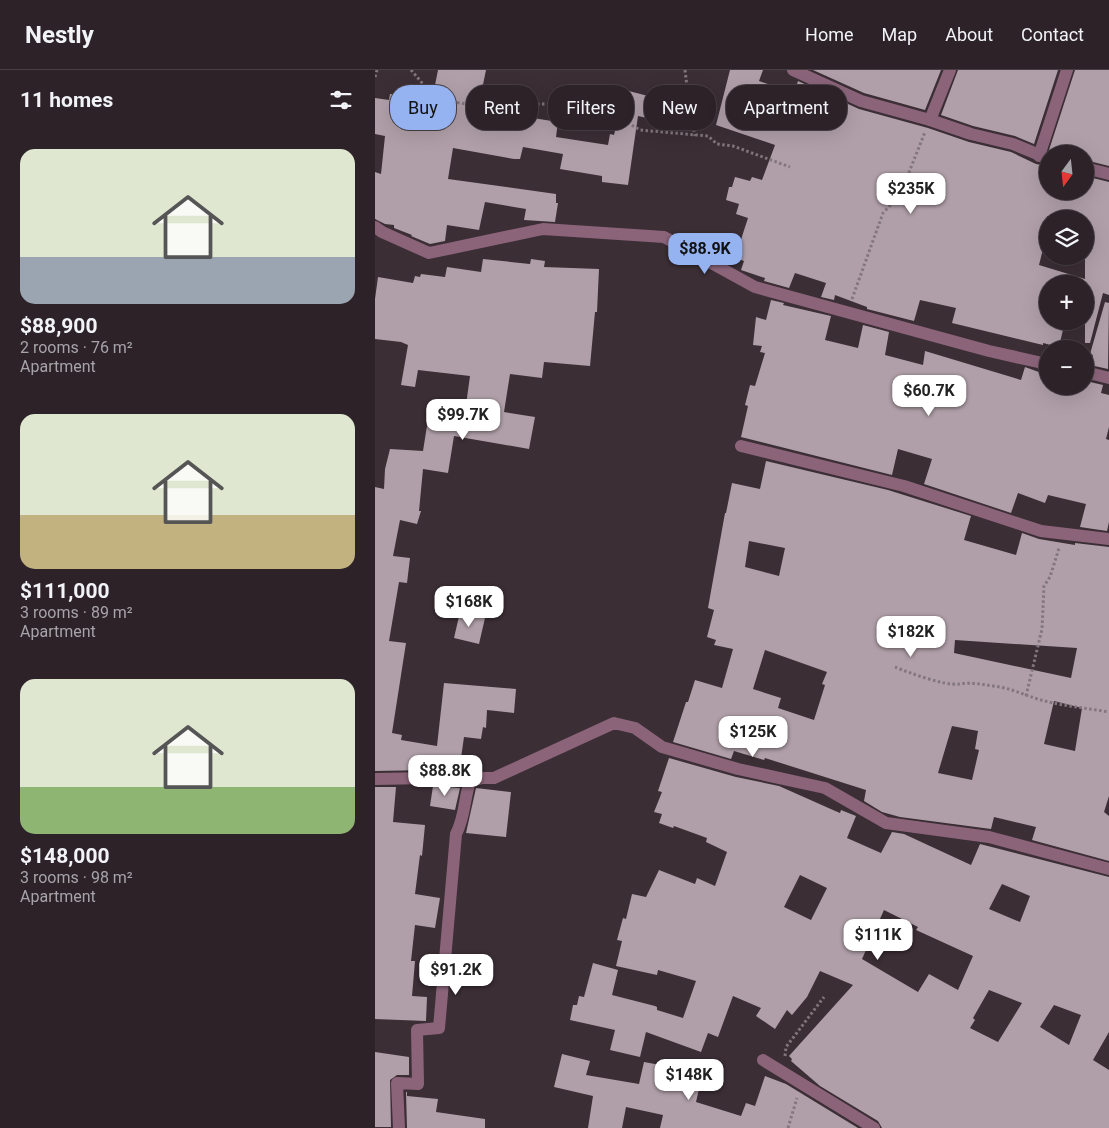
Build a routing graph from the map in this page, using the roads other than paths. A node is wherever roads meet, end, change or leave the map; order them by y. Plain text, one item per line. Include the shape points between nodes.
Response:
1 (793, 70) edge
2 (950, 70) edge
3 (1067, 70) edge
4 (931, 120) junction
5 (1046, 145) edge
6 (1039, 155) edge
7 (1094, 170) edge
8 (1109, 174) edge
9 (375, 227) edge
10 (1039, 362) edge
11 (1094, 374) edge
12 (1109, 378) edge
13 (741, 446) dead end
14 (1109, 539) edge
15 (375, 779) edge
16 (470, 781) junction
17 (1109, 869) edge
18 (763, 1060) dead end
19 (399, 1128) edge
20 (874, 1128) edge

1 - 4 street via 861,101
2 - 4 street
3 - 5 street
4 - 6 street via 1013,144
7 - 8 street
9 - 10 street via 429,253 543,229 664,236 755,287
11 - 12 street
13 - 14 street via 904,486 1041,531
15 - 16 street
16 - 17 street via 494,778 614,723 635,728 662,747 738,769 825,788 886,823 989,837
16 - 19 street via 463,821 456,834 439,1028 417,1030 418,1084 397,1083
18 - 20 street

